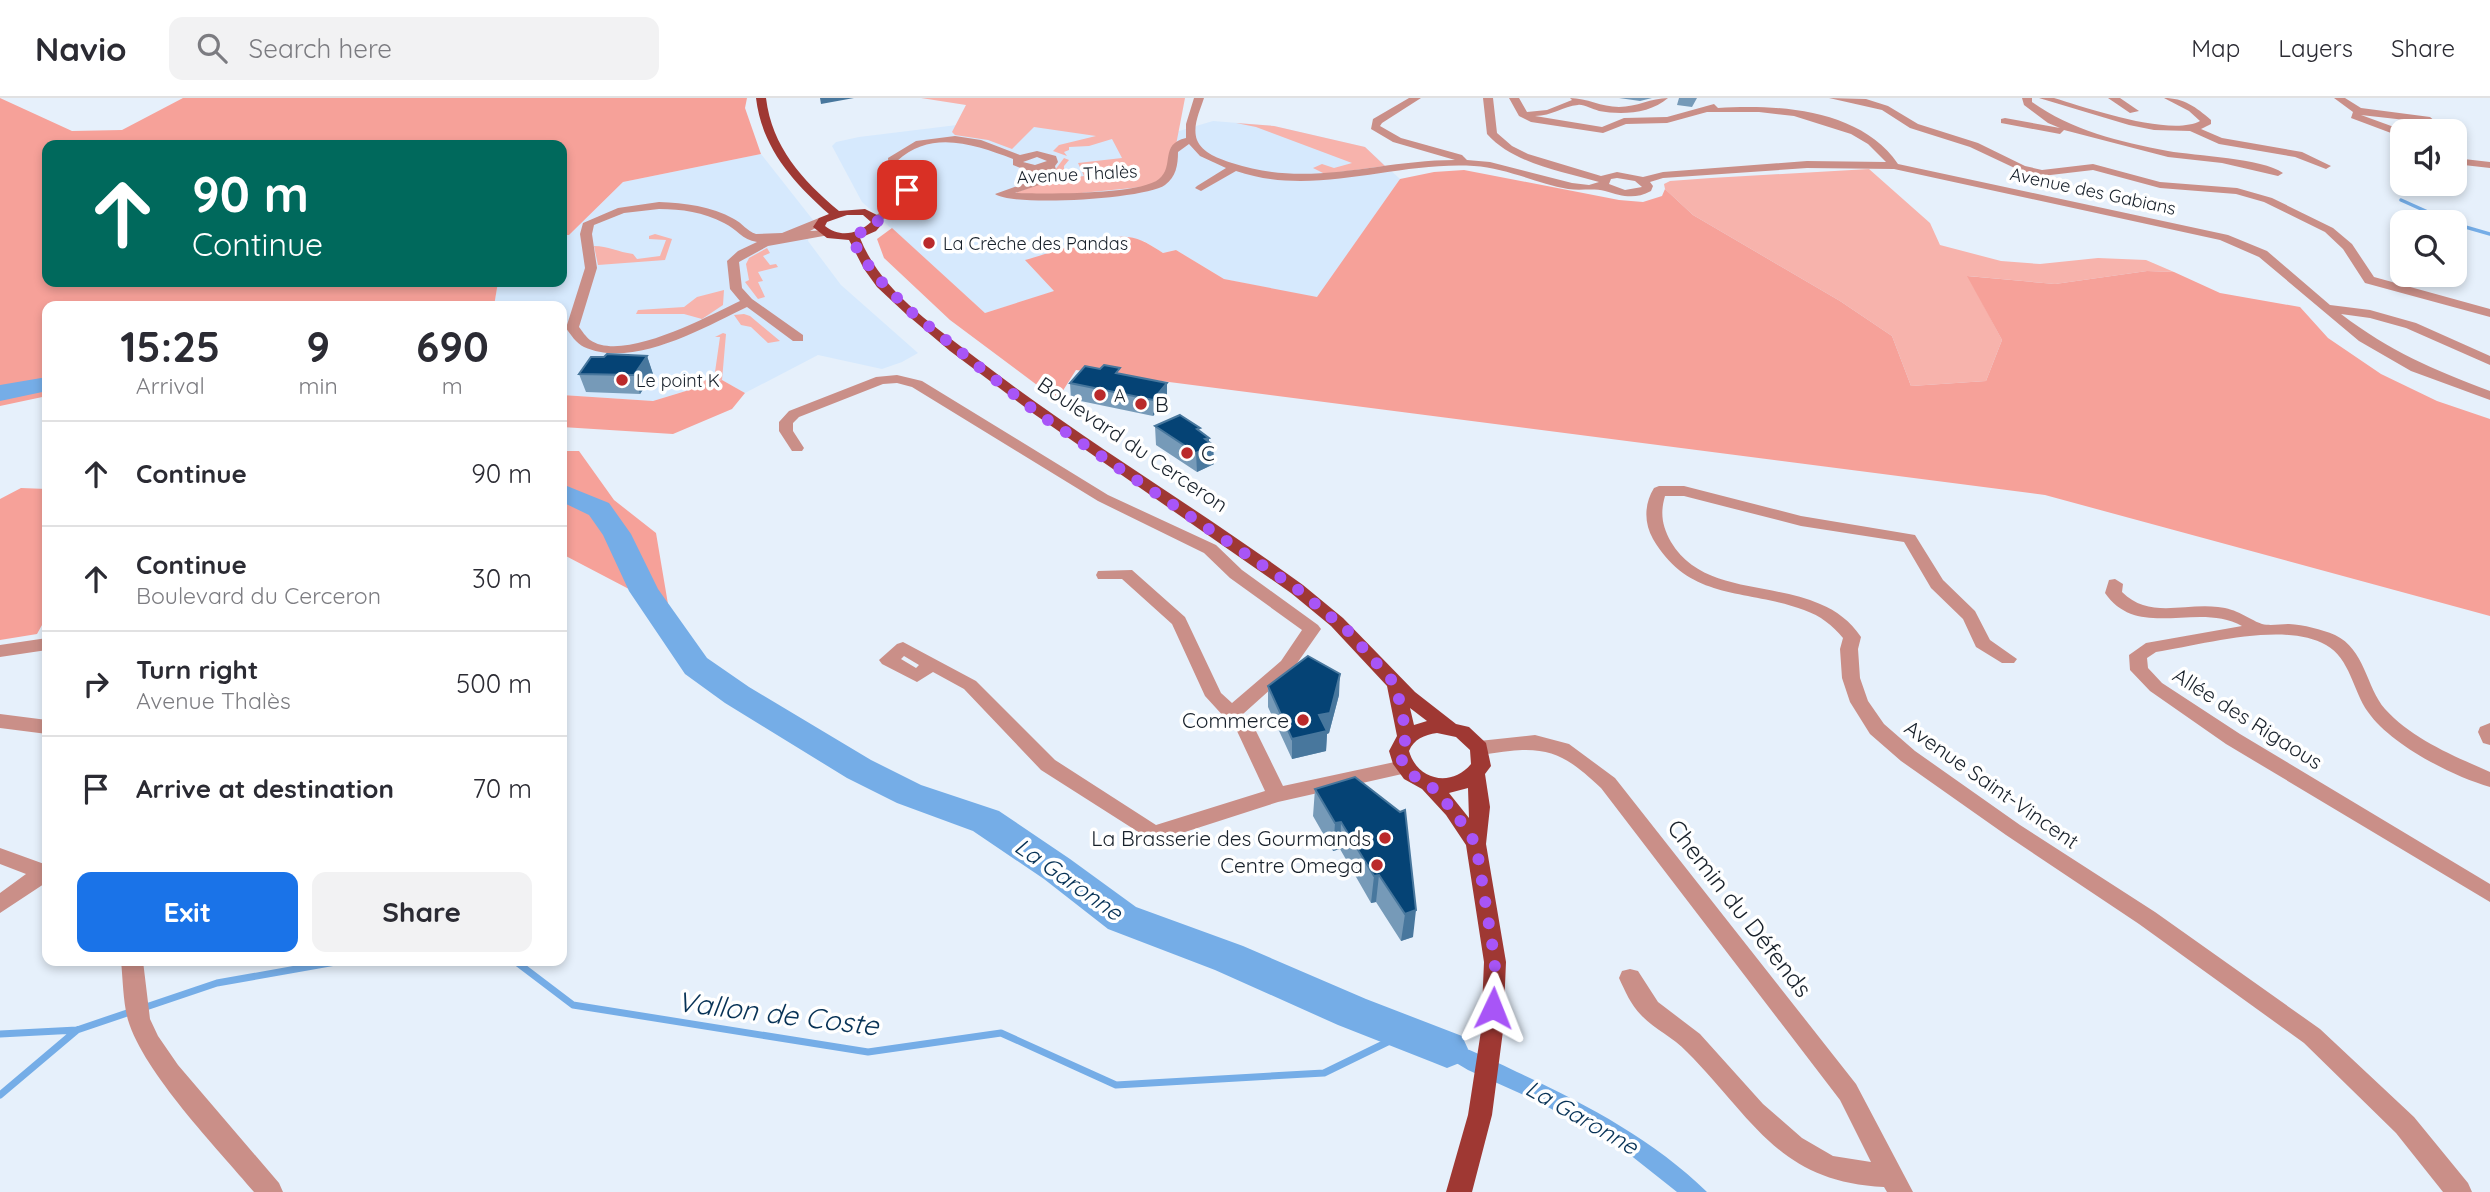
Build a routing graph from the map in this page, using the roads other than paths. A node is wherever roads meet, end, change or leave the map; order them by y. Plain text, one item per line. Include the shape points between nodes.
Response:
1 (761, 98) edge
2 (1199, 98) edge
3 (1416, 98) edge
4 (1488, 98) edge
5 (1514, 98) edge
6 (1663, 98) edge
7 (1703, 98) edge
8 (1734, 98) edge
9 (1834, 98) edge
10 (2027, 98) edge
11 (2044, 98) edge
12 (2113, 98) edge
13 (2169, 98) edge
14 (2339, 98) edge
15 (1577, 100) edge
16 (1712, 109) junction
17 (2134, 111) dead end
18 (2358, 111) junction
19 (1692, 112) junction
20 (1523, 114) junction
21 (2005, 119) dead end
22 (2426, 119) edge
23 (1613, 126) junction
24 (2193, 129) junction
25 (2074, 130) junction
26 (2390, 130) edge
27 (1657, 133) dead end
28 (1192, 140) junction
29 (2467, 162) edge
30 (1465, 163) junction
31 (2490, 165) edge
32 (1894, 166) junction
33 (2326, 166) dead end
34 (1240, 170) junction
35 (2278, 173) dead end
36 (1644, 180) junction
37 (1604, 183) junction
38 (899, 184) junction
39 (1201, 188) dead end
40 (1214, 192) dead end
41 (865, 212) junction
42 (836, 214) junction
43 (877, 219) junction
44 (824, 227) junction
45 (852, 236) junction
46 (748, 302) junction
47 (2326, 309) junction
48 (2490, 313) edge
49 (797, 338) dead end
50 (2490, 361) edge
51 (2490, 397) edge
52 (797, 448) dead end
53 (1104, 575) dead end
54 (2115, 584) dead end
55 (2261, 631) junction
56 (42, 645) edge
57 (0, 651) edge
58 (2008, 659) dead end
59 (932, 664) dead end
60 (1396, 685) junction
61 (1232, 715) junction
62 (0, 721) edge
63 (42, 726) edge
64 (1449, 728) junction
65 (2490, 730) edge
66 (1407, 737) junction
67 (2490, 738) edge
68 (1479, 748) junction
69 (1404, 767) junction
70 (1476, 774) junction
71 (2490, 780) edge
72 (1429, 784) junction
73 (1278, 795) junction
74 (1476, 844) junction
75 (0, 856) edge
76 (42, 873) edge
77 (42, 876) edge
78 (2490, 894) edge
79 (0, 904) edge
80 (133, 966) edge
81 (1630, 978) dead end
82 (1895, 1184) edge
83 (270, 1192) edge
84 (1459, 1192) edge
85 (2459, 1192) edge

1 - 42 main road via 772,142 798,178
2 - 28 street
3 - 30 street via 1377,121 1375,127
4 - 37 street via 1492,134 1497,140 1524,156
5 - 20 street
6 - 15 street via 1620,110
7 - 19 street
8 - 16 street
9 - 48 street via 1885,108 1914,126 2042,173 2093,167 2160,185 2237,191 2268,200 2329,230 2348,247 2369,280
10 - 25 street via 2040,114
11 - 24 street via 2139,123
12 - 17 street
13 - 24 street via 2207,122
14 - 18 street
15 - 20 street via 1548,113
16 - 19 street
16 - 32 street via 1780,111 1843,127 1889,154
18 - 22 street
18 - 26 street via 2356,116 2362,120
19 - 23 street via 1667,120 1624,121
20 - 23 street via 1535,120 1603,130
21 - 25 street via 2058,132
23 - 27 street
24 - 33 street via 2219,141 2298,154
25 - 35 street via 2168,154
28 - 34 street via 1211,159
28 - 38 street, Avenue Thalès via 1173,151 1167,180 1149,188 1060,197 1001,194 1047,179 1052,169 1021,167 1019,158 977,142 952,139 897,154 892,160
29 - 31 street
30 - 34 street via 1324,179
30 - 37 street via 1493,165 1573,186
32 - 36 street, Avenue des Gabians via 1794,166
32 - 47 street, Avenue des Gabians via 2224,237 2263,254
34 - 39 street
34 - 40 street
36 - 37 street via 1624,175 1611,176
36 - 37 street via 1648,186 1639,193 1616,192
38 - 41 street via 888,201
38 - 43 street, Avenue Thalès via 907,190 902,202
41 - 42 main road
41 - 43 main road
42 - 44 main road
43 - 45 main road via 874,227
44 - 45 main road
44 - 46 street via 738,256 733,261 736,289
44 - 46 street via 754,239 729,220 690,208 628,208 604,215 589,223 591,268 572,328 577,339 593,347 633,346 685,332
45 - 60 main road, Boulevard du Cerceron via 877,277 933,331 1039,414 1296,588 1347,630
46 - 49 street
47 - 50 street via 2387,316 2431,331
47 - 51 street, Avenue des Gabians via 2416,369
52 - 61 street via 786,431 786,422 794,414 868,385 897,379 917,384 1103,498 1210,549 1236,574 1312,629 1287,665
53 - 61 street via 1126,574 1179,621 1214,696
54 - 55 street via 2113,593 2120,601 2140,612 2231,615
55 - 71 street, Allée des Rigaous via 2306,631 2333,641 2349,655 2365,695 2380,715 2406,736
55 - 78 street, Allée des Rigaous via 2152,647 2138,655 2139,670 2156,687 2233,739
56 - 57 street
58 - 85 street, Avenue Saint-Vincent via 1982,642 1976,620 1937,584 1909,538 1801,521 1684,491 1659,491 1654,522 1661,542 1681,565 1726,587 1813,608 1847,627 1852,637 1851,678 1859,702 1877,729 1908,756 2312,1035 2405,1125
59 - 73 street via 970,685 1048,765 1154,834
60 - 64 main road, Boulevard du Cerceron
60 - 66 main road, Boulevard du Cerceron
61 - 73 street via 1245,727
62 - 63 street
64 - 66 main road via 1426,727
64 - 68 main road via 1462,732
65 - 67 street
66 - 69 main road via 1399,751
68 - 70 main road via 1481,766
68 - 82 street, Chemin du Défends via 1550,742 1581,757 1608,783 1848,1093
69 - 72 main road
69 - 73 street
70 - 72 main road via 1456,785
70 - 74 main road via 1480,807
72 - 74 main road
74 - 84 main road via 1495,962 1492,1031 1480,1115
75 - 76 street
77 - 79 street
80 - 83 street via 138,1009 150,1043
81 - 82 street via 1651,1013 1692,1041 1742,1099 1800,1152 1830,1168

